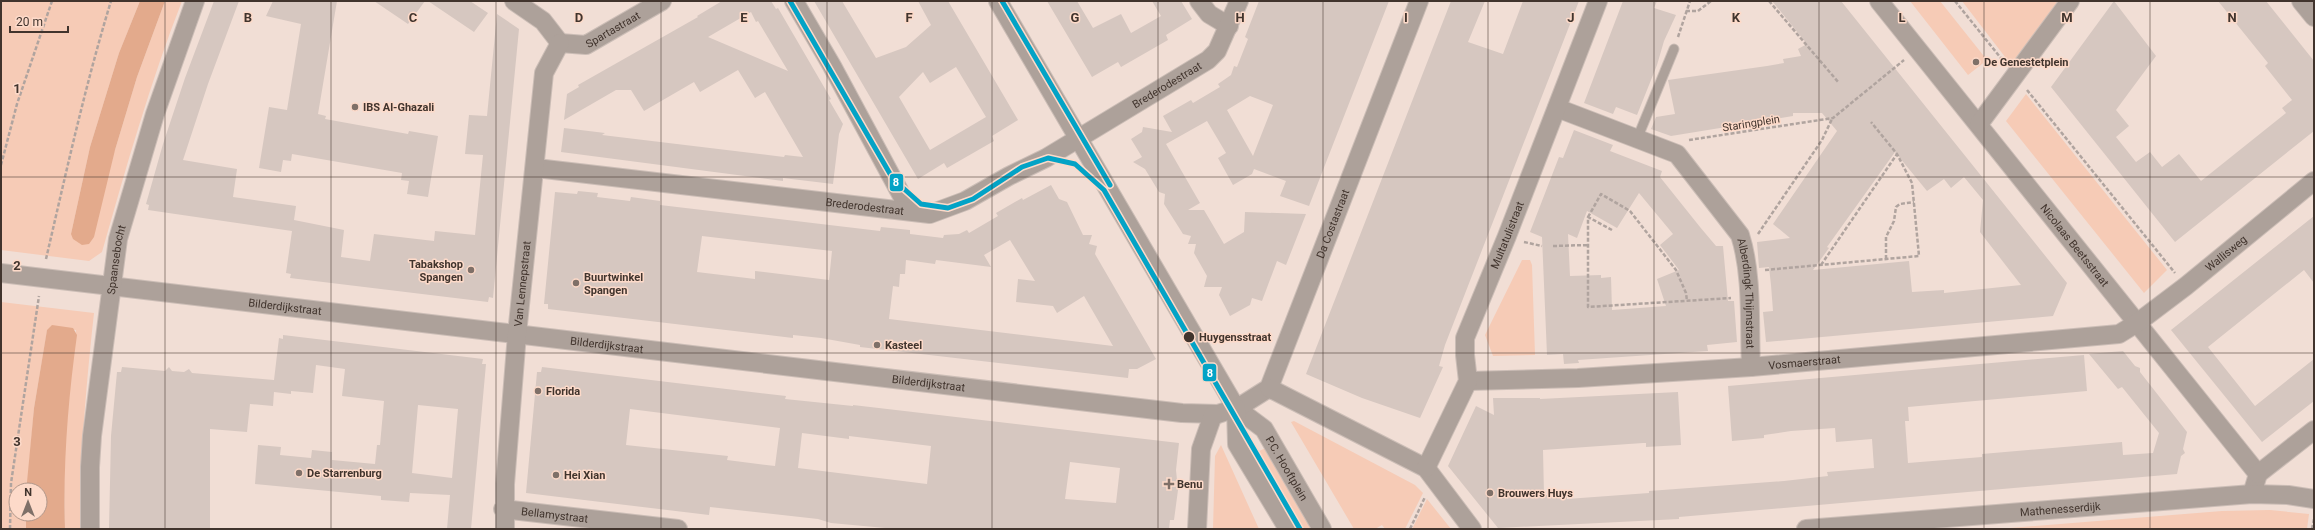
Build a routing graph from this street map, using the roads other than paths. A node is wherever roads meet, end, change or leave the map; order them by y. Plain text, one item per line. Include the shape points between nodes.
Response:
1 (195, 1) edge
2 (514, 1) edge
3 (662, 1) edge
4 (794, 1) edge
5 (998, 1) edge
6 (1199, 1) edge
7 (1239, 1) edge
8 (1419, 1) edge
9 (1598, 1) edge
10 (1879, 1) edge
11 (2070, 1) edge
12 (2301, 1) edge
13 (2314, 17) edge
14 (1229, 26) junction
15 (560, 43) junction
16 (1674, 49) road end
17 (1557, 108) junction
18 (1979, 124) junction
19 (1078, 138) junction
20 (1638, 139) junction
21 (536, 168) junction
22 (2314, 181) edge
23 (910, 212) junction
24 (1, 273) edge
25 (110, 286) junction
26 (2138, 323) junction
27 (517, 334) junction
28 (1751, 367) junction
29 (1468, 381) junction
30 (1269, 388) junction
31 (1236, 408) junction
32 (1213, 414) junction
33 (2314, 430) edge
34 (1430, 474) junction
35 (2258, 474) junction
36 (2252, 494) junction
37 (2314, 499) edge
38 (503, 509) junction
39 (90, 529) edge
40 (505, 529) edge
41 (678, 529) edge
42 (1197, 529) edge
43 (1288, 529) edge
44 (1322, 529) edge
45 (1472, 529) edge
46 (1806, 529) edge

1 - 25 street, Spaansebocht via 137,170 118,239
2 - 15 street via 543,21
3 - 15 street, Spartastraat via 586,45
4 - 23 street
5 - 19 street
6 - 14 street via 1209,14
7 - 14 street, Brederodestraat
8 - 30 street, Da Costastraat
9 - 17 street, Multatulistraat
10 - 18 street, Nicolaas Beetsstraat via 1916,50
11 - 18 street
12 - 13 street
14 - 19 street, Brederodestraat via 1217,51 1208,60
15 - 21 street, Van Lennepstraat via 544,73
16 - 20 lane
17 - 20 street
17 - 29 street, Multatulistraat via 1465,338 1464,356
18 - 26 street, Nicolaas Beetsstraat
19 - 23 street, Brederodestraat via 965,201 930,214
19 - 31 street
20 - 28 street, Alberdingk Thijmstraat via 1677,154 1740,235 1747,272
21 - 23 street, Brederodestraat
21 - 27 street, Van Lennepstraat
22 - 26 street, Wallisweg
24 - 25 street, Bilderdijkstraat
25 - 27 street, Bilderdijkstraat
25 - 39 street, Spaansebocht via 90,467
26 - 28 street, Vosmaerstraat via 2119,334
26 - 35 street, Nicolaas Beetsstraat
27 - 32 street, Bilderdijkstraat via 1088,402
27 - 38 street, Van Lennepstraat
28 - 29 street, Vosmaerstraat via 1578,378
29 - 34 street
30 - 31 street
30 - 34 street
31 - 32 street
31 - 43 street via 1237,444
31 - 44 street, P.C. Hooftplein via 1264,429
32 - 42 street via 1201,449
33 - 35 street
34 - 45 street
35 - 36 street
36 - 37 street, Mathenesserdijk
36 - 46 street, Mathenesserdijk
38 - 40 street, Van Lennepstraat
38 - 41 street, Bellamystraat

